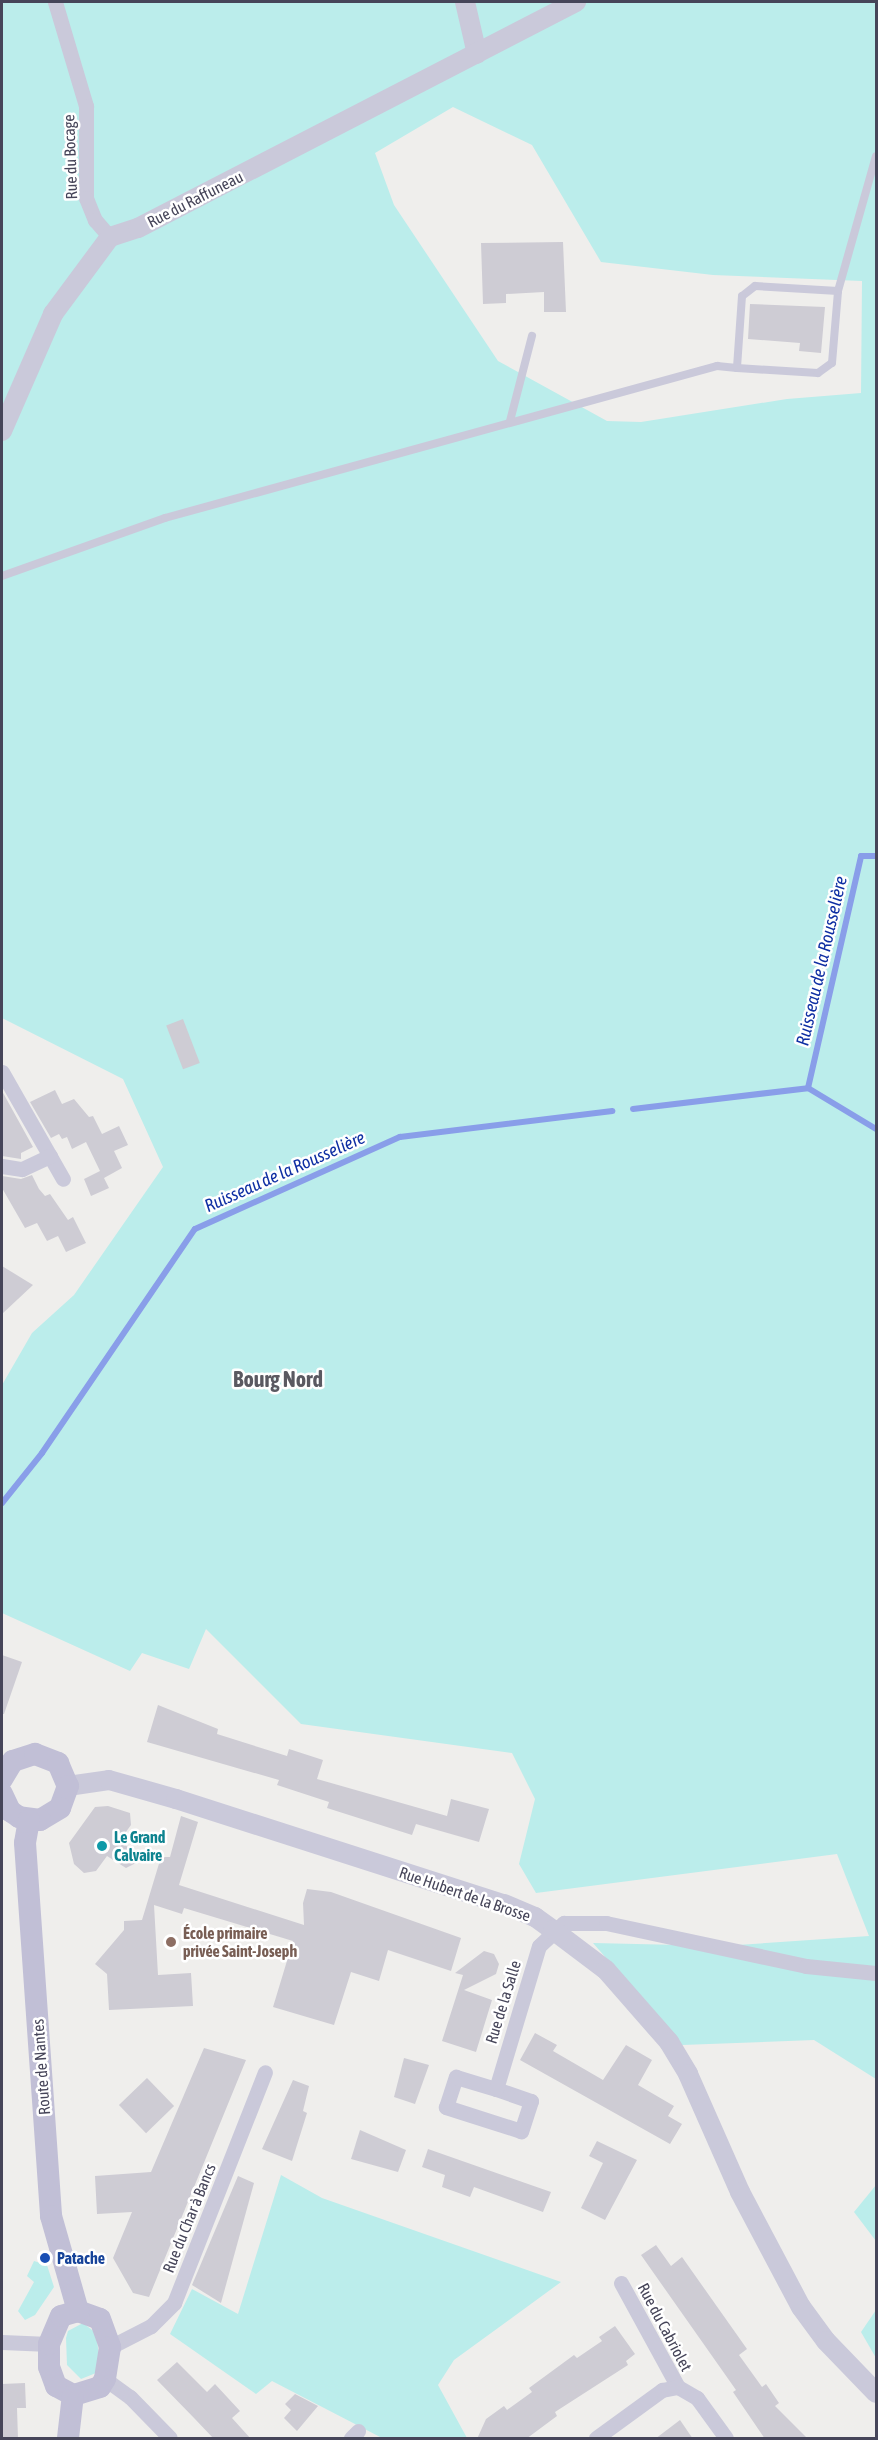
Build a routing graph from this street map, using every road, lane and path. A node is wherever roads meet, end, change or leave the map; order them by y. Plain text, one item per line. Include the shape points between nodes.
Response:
1 (55, 2) edge
2 (465, 2) edge
3 (576, 2) edge
4 (477, 54) junction
5 (876, 156) edge
6 (110, 237) junction
7 (838, 291) junction
8 (532, 336) dead end
9 (737, 368) junction
10 (510, 421) junction
11 (2, 431) edge
12 (2, 576) edge
13 (2, 1072) edge
14 (50, 1156) junction
15 (2, 1166) edge
16 (63, 1179) dead end
17 (12, 1754) edge
18 (2, 1779) edge
19 (68, 1786) junction
20 (2, 1794) edge
21 (29, 1820) junction
22 (554, 1930) junction
23 (876, 1973) edge
24 (266, 2072) dead end
25 (496, 2090) junction
26 (621, 2283) dead end
27 (78, 2311) junction
28 (2, 2342) edge
29 (49, 2344) junction
30 (110, 2347) junction
31 (105, 2379) junction
32 (678, 2387) junction
33 (876, 2393) edge
34 (73, 2395) junction
35 (68, 2439) edge
36 (170, 2439) edge
37 (596, 2439) edge
38 (726, 2439) edge

1 - 6 street, Rue du Bocage via 86,106 86,198 95,220
2 - 4 street
3 - 4 street, Rue du Raffuneau
4 - 6 street, Rue du Raffuneau via 138,228
5 - 7 lane
6 - 11 street via 53,314
7 - 9 lane via 832,363 818,373
7 - 9 lane via 755,286 742,296
8 - 10 lane
9 - 10 lane via 717,366
10 - 12 lane via 165,518
13 - 14 street
14 - 15 street via 22,1169
14 - 16 street
17 - 18 main road
17 - 19 main road via 35,1754 58,1763
19 - 21 main road via 60,1808 51,1816
19 - 22 street, Rue Hubert de la Brosse via 108,1780 176,1799 504,1904
20 - 21 main road via 10,1810
21 - 27 main road, Route de Nantes via 25,1843 51,2216
22 - 23 street via 579,1921 606,1923 806,1965
22 - 25 street, Rue de la Salle via 538,1946
22 - 33 street, Rue Hubert de la Brosse via 606,1970 669,2042 795,2298 826,2341
24 - 30 street, Rue du Char à Bancs via 174,2303 152,2326
25 - 25 street via 456,2077 446,2107 521,2131 531,2101
26 - 32 street, Rue du Cabriolet
27 - 29 main road via 61,2316
27 - 30 main road via 100,2319
28 - 29 street
29 - 34 main road via 49,2367 56,2386
30 - 31 main road
31 - 34 main road via 100,2387
31 - 36 street via 130,2397
32 - 37 street via 662,2390
32 - 38 street, Rue du Cabriolet via 697,2398
34 - 35 main road

